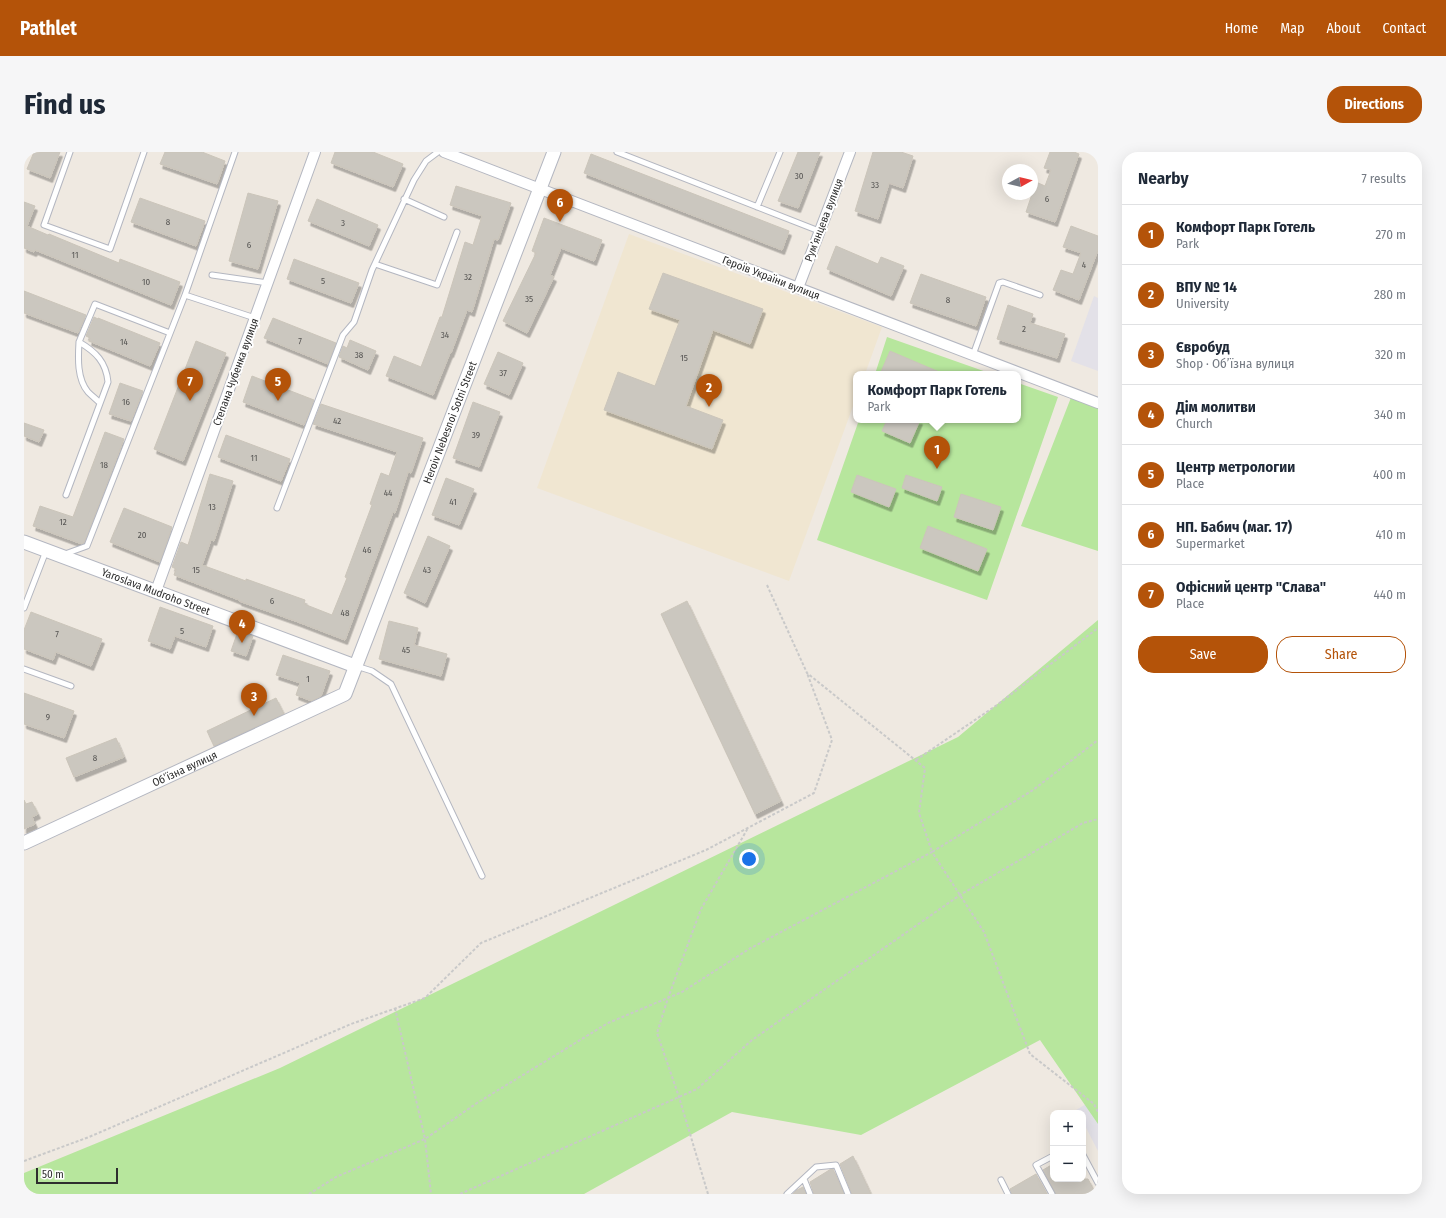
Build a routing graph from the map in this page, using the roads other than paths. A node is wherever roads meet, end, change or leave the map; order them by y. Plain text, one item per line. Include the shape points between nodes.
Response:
1 (70, 152) edge
2 (144, 152) edge
3 (235, 152) edge
4 (315, 152) edge
5 (438, 152) edge
6 (554, 152) edge
7 (617, 152) edge
8 (780, 152) edge
9 (850, 152) edge
10 (450, 153) edge
11 (628, 154) edge
12 (540, 189) junction
13 (404, 199) junction
14 (757, 207) junction
15 (444, 217) dead end
16 (819, 231) junction
17 (457, 232) dead end
18 (375, 264) junction
19 (212, 275) dead end
20 (268, 283) junction
21 (798, 288) junction
22 (1040, 294) dead end
23 (185, 295) junction
24 (255, 318) junction
25 (170, 333) junction
26 (79, 342) junction
27 (973, 355) junction
28 (1015, 371) edge
29 (1021, 373) edge
30 (100, 403) junction
31 (1098, 403) edge
32 (66, 495) dead end
33 (277, 508) dead end
34 (24, 542) edge
35 (46, 550) junction
36 (62, 556) junction
37 (156, 591) junction
38 (24, 608) edge
39 (355, 666) junction
40 (24, 669) edge
41 (71, 686) dead end
42 (345, 694) joint
43 (24, 844) edge
44 (482, 876) dead end
45 (1050, 1158) edge
46 (1086, 1161) edge
47 (804, 1179) junction
48 (1001, 1180) dead end
49 (1098, 1183) edge
50 (787, 1194) edge
51 (810, 1194) edge
52 (848, 1194) edge
53 (1008, 1194) edge
54 (1052, 1194) edge

1 - 2 lane via 44,225 110,249
3 - 23 lane
4 - 20 street, Степана Чубенка вулиця
5 - 13 lane via 426,161
6 - 12 street, Heroiv Nebesnoi Sotni Street
7 - 11 lane
8 - 14 lane
9 - 16 street, Рум’янцева вулиця
10 - 12 street, Героїв України вулиця
11 - 14 lane
12 - 21 street, Героїв України вулиця
12 - 39 street, Heroiv Nebesnoi Sotni Street
13 - 15 lane
13 - 18 lane
14 - 16 lane
16 - 21 street, Рум’янцева вулиця
17 - 18 lane via 437,285
18 - 33 lane via 354,322 343,335
19 - 20 lane
20 - 24 street, Степана Чубенка вулиця
21 - 27 street, Героїв України вулиця
22 - 27 lane via 1003,282 999,283
23 - 24 lane
23 - 25 lane
24 - 37 street, Степана Чубенка вулиця
25 - 26 lane via 95,304
25 - 36 lane via 86,546
26 - 30 lane via 78,367 82,382 87,391
26 - 30 lane via 101,360 107,371 108,382
27 - 28 street, Героїв України вулиця
29 - 31 street, Героїв України вулиця
30 - 32 lane
34 - 35 street, Yaroslava Mudroho Street
35 - 36 street, Yaroslava Mudroho Street
35 - 38 lane
36 - 37 street, Yaroslava Mudroho Street
37 - 39 street, Yaroslava Mudroho Street
39 - 42 street, Heroiv Nebesnoi Sotni Street
39 - 44 lane via 372,671 391,684
40 - 41 lane
42 - 43 street, Об’їзна вулиця
45 - 54 lane via 1036,1165
46 - 49 lane
47 - 50 lane
47 - 51 lane
47 - 52 lane via 816,1167 836,1165
48 - 53 lane

